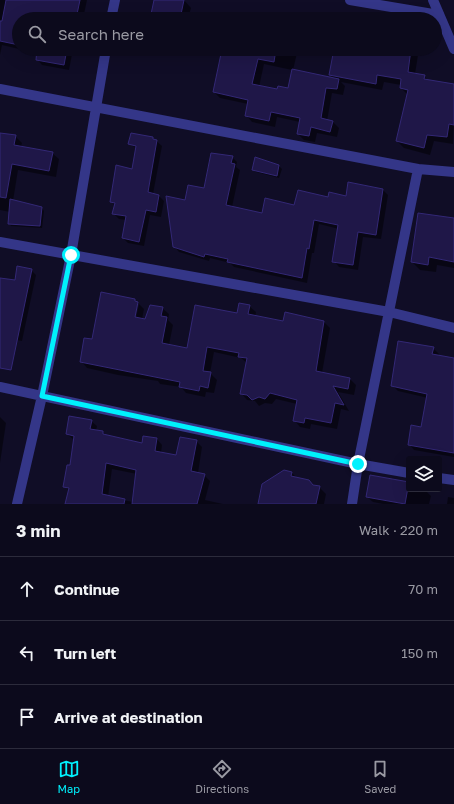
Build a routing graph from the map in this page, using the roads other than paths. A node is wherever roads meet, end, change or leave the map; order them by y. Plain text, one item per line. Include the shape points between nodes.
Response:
1 (114, 0) edge
2 (350, 0) edge
3 (433, 0) edge
4 (112, 12) edge
5 (421, 12) edge
6 (438, 12) edge
7 (442, 22) edge
8 (454, 49) edge
9 (105, 56) edge
10 (0, 89) edge
11 (95, 108) junction
12 (418, 169) junction
13 (454, 172) edge
14 (0, 242) edge
15 (71, 255) junction
16 (389, 312) junction
17 (454, 328) edge
18 (0, 387) edge
19 (42, 396) junction
20 (358, 464) junction
21 (406, 472) edge
22 (442, 478) edge
23 (454, 480) edge
24 (17, 504) edge
25 (352, 504) edge

1 - 4 street
2 - 5 street
3 - 6 street
7 - 8 street
9 - 11 street
10 - 11 street
11 - 12 street
11 - 15 street
12 - 13 street
12 - 16 street
14 - 15 street
15 - 16 street
15 - 19 street
16 - 17 street
16 - 20 street
18 - 19 street
19 - 20 street
19 - 24 street
20 - 21 street
20 - 25 street
22 - 23 street

